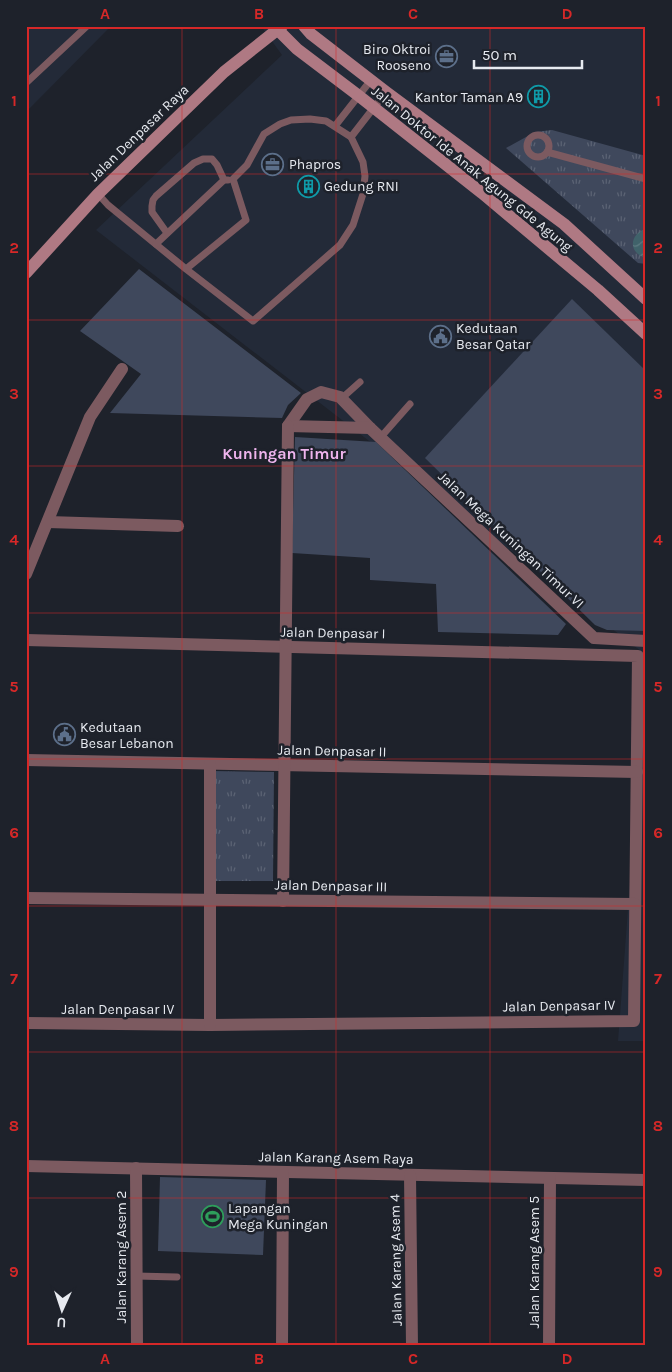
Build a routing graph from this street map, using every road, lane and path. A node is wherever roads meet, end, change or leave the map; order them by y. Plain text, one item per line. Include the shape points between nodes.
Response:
1 (87, 26) edge
2 (304, 26) edge
3 (278, 27) edge
4 (371, 80) junction
5 (26, 83) edge
6 (386, 92) junction
7 (359, 96) junction
8 (374, 108) junction
9 (335, 126) junction
10 (351, 137) junction
11 (547, 152) dead end
12 (233, 179) junction
13 (646, 179) edge
14 (224, 180) junction
15 (98, 194) junction
16 (167, 233) junction
17 (156, 244) junction
18 (186, 269) junction
19 (26, 273) edge
20 (646, 298) edge
21 (646, 334) edge
22 (122, 369) dead end
23 (360, 382) dead end
24 (341, 399) junction
25 (410, 404) dead end
26 (288, 426) junction
27 (370, 428) junction
28 (380, 438) junction
29 (48, 522) junction
30 (178, 526) dead end
31 (26, 574) edge
32 (26, 640) edge
33 (646, 641) edge
34 (286, 647) junction
35 (638, 656) joint
36 (26, 760) edge
37 (210, 764) junction
38 (285, 766) junction
39 (637, 772) junction
40 (26, 898) edge
41 (210, 900) junction
42 (283, 901) junction
43 (635, 904) junction
44 (26, 1023) edge
45 (210, 1024) junction
46 (26, 1166) edge
47 (136, 1168) junction
48 (283, 1172) junction
49 (410, 1175) junction
50 (550, 1178) junction
51 (646, 1180) edge
52 (136, 1276) junction
53 (177, 1277) dead end
54 (137, 1346) edge
55 (282, 1346) edge
56 (412, 1346) edge
57 (549, 1346) edge

1 - 5 lane
2 - 4 main road, Jalan Doktor Ide Anak Agung Gde Agung
3 - 7 main road, Jalan Doktor Ide Anak Agung Gde Agung via 297,49
3 - 15 main road, Jalan Denpasar Raya via 224,72
4 - 6 main road, Jalan Doktor Ide Anak Agung Gde Agung
4 - 7 lane
6 - 8 lane
6 - 20 main road, Jalan Doktor Ide Anak Agung Gde Agung via 564,224
7 - 8 main road, Jalan Doktor Ide Anak Agung Gde Agung
7 - 9 lane
8 - 10 lane
8 - 21 main road, Jalan Doktor Ide Anak Agung Gde Agung via 482,193
9 - 10 lane
9 - 12 lane via 310,119 280,124 264,134 248,165
10 - 18 lane via 363,162 365,176 353,225 340,245 253,321
11 - 13 lane
12 - 14 lane
12 - 18 lane via 246,220
14 - 16 lane
14 - 16 lane via 212,159 203,159 194,162 156,196 152,212
15 - 17 lane
15 - 19 main road, Jalan Denpasar Raya
16 - 17 lane
17 - 18 lane
22 - 29 street via 90,417
23 - 24 lane
24 - 26 street via 321,392 306,398
24 - 27 street, Jalan Mega Kuningan Timur VI
25 - 28 lane
26 - 27 street
26 - 34 street
27 - 28 street, Jalan Mega Kuningan Timur VI
28 - 33 street, Jalan Mega Kuningan Timur VI via 594,638
29 - 30 street
29 - 31 street
32 - 34 street, Jalan Denpasar I
34 - 35 street, Jalan Denpasar I
34 - 38 street
35 - 39 street, Jalan Denpasar IV
36 - 37 street, Jalan Denpasar II
37 - 38 street, Jalan Denpasar II
37 - 41 street
38 - 39 street, Jalan Denpasar II
38 - 42 street
39 - 43 street, Jalan Denpasar IV
40 - 41 street, Jalan Denpasar III
41 - 42 street, Jalan Denpasar III
41 - 45 street
42 - 43 street, Jalan Denpasar III
43 - 45 street, Jalan Denpasar IV via 634,1021
44 - 45 street, Jalan Denpasar IV
46 - 47 street, Jalan Karang Asem Raya
47 - 48 street, Jalan Karang Asem Raya
47 - 52 street, Jalan Karang Asem 2
48 - 49 street, Jalan Karang Asem Raya
48 - 55 street
49 - 50 street, Jalan Karang Asem Raya
49 - 56 street, Jalan Karang Asem 4
50 - 51 street, Jalan Karang Asem Raya
50 - 57 street, Jalan Karang Asem 5
52 - 53 lane
52 - 54 street, Jalan Karang Asem 2

